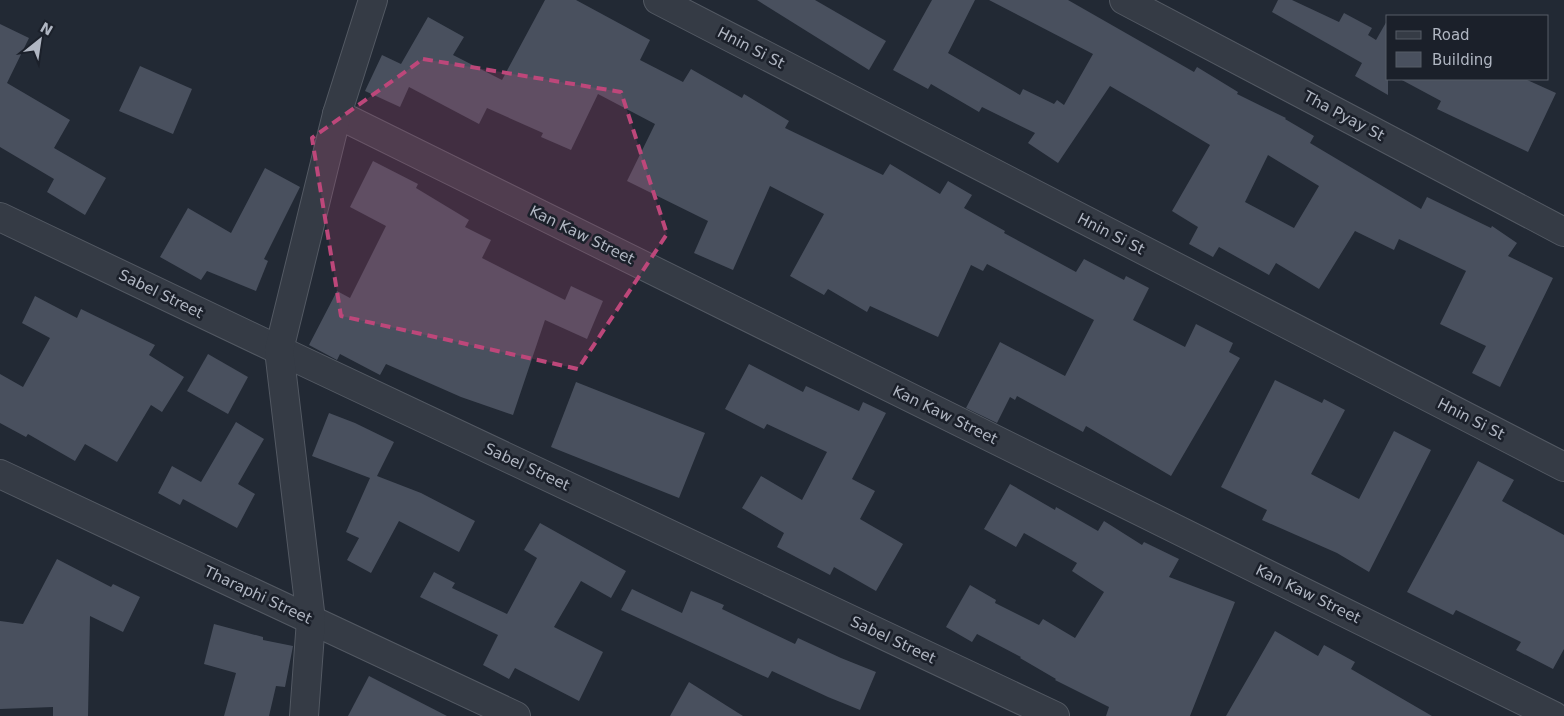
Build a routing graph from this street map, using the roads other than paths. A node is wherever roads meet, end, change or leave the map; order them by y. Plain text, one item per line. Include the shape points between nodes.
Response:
1 (373, 0) edge
2 (658, 0) edge
3 (1124, 0) edge
4 (337, 114) junction
5 (0, 217) edge
6 (1564, 232) edge
7 (278, 350) junction
8 (1564, 467) edge
9 (0, 474) edge
10 (311, 620) junction
11 (304, 716) edge
12 (516, 716) edge
13 (1055, 716) edge
14 (1554, 716) edge

1 - 4 street
2 - 8 street, Hnin Si St
3 - 6 street, Tha Pyay St
4 - 7 street
4 - 14 street, Kan Kaw Street
5 - 7 street, Sabel Street
7 - 10 street
7 - 13 street, Sabel Street
9 - 10 street, Tharaphi Street
10 - 11 street
10 - 12 street, Tharaphi Street

